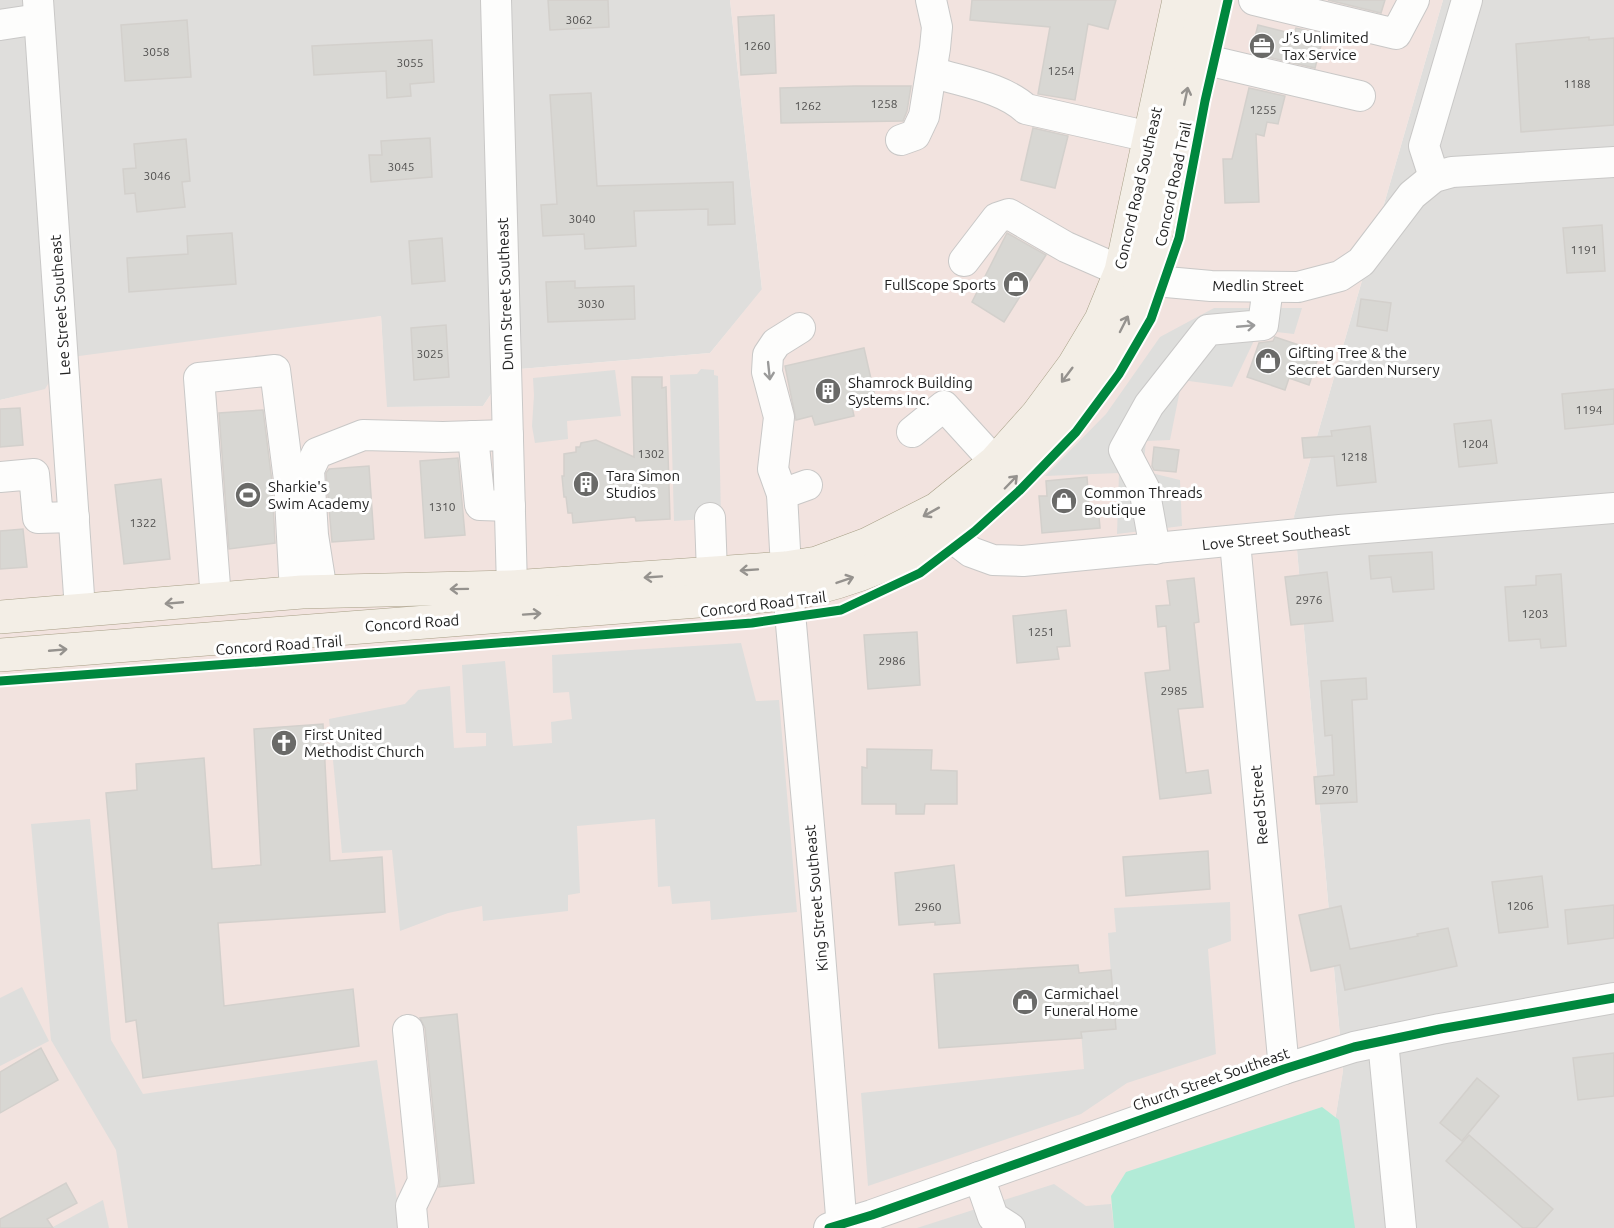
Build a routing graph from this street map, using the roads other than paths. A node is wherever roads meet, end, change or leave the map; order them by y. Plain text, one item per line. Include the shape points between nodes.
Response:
1 (496, 0) edge
2 (932, 0) edge
3 (1179, 0) edge
4 (1206, 0) edge
5 (1254, 0) edge
6 (1414, 0) edge
7 (1467, 0) edge
8 (39, 9) edge
9 (0, 25) edge
10 (1194, 57) junction
11 (932, 72) junction
12 (1360, 96) dead end
13 (1150, 137) junction
14 (901, 140) dead end
15 (1614, 162) edge
16 (1434, 177) junction
17 (964, 261) dead end
18 (1132, 275) junction
19 (1195, 285) junction
20 (1268, 287) junction
21 (800, 328) dead end
22 (1208, 330) junction
23 (912, 432) dead end
24 (508, 435) junction
25 (473, 436) junction
26 (995, 462) junction
27 (0, 477) edge
28 (510, 506) junction
29 (1614, 508) edge
30 (74, 517) junction
31 (711, 518) dead end
32 (946, 533) junction
33 (1235, 542) junction
34 (1155, 549) junction
35 (712, 573) junction
36 (787, 581) junction
37 (512, 587) junction
38 (309, 592) junction
39 (216, 599) junction
40 (80, 610) junction
41 (0, 617) edge
42 (0, 655) edge
43 (1614, 998) edge
44 (408, 1029) dead end
45 (1383, 1041) junction
46 (1284, 1069) junction
47 (980, 1177) junction
48 (838, 1227) edge
49 (413, 1228) edge
50 (1010, 1228) edge
51 (1401, 1228) edge

1 - 24 street, Dunn Street Southeast
2 - 11 street via 937,27
3 - 13 main road, Concord Road Southeast
4 - 10 main road, Concord Road Southeast
5 - 6 street via 1396,34
7 - 16 street via 1424,146
8 - 9 street
8 - 30 street, Lee Street Southeast
10 - 12 street
18 -> 10 main road, Concord Road Southeast via 1153,250
11 - 13 street via 1000,93 1026,109
11 - 14 street via 920,128 915,135
13 - 18 main road, Concord Road Southeast
15 - 16 street, Medlin Street via 1452,172
16 - 20 street, Medlin Street via 1412,195 1360,262 1340,276 1298,287
17 - 18 street, Medlin Street via 997,218 1009,214 1066,247
18 - 19 street, Medlin Street
18 -> 26 main road, Concord Road Southeast via 1038,415
32 -> 18 main road, Concord Road Southeast via 1000,493 1048,444 1085,394 1135,303
19 - 20 street, Medlin Street
19 - 22 street via 1197,305
22 -> 20 street via 1263,325
21 -> 36 street, King Street Southeast via 776,343 768,355 767,372 779,417 773,469 794,489
22 - 34 street via 1149,405 1124,450 1144,488
23 - 26 street via 944,406
24 - 25 street
24 - 28 street, Dunn Street Southeast
25 - 28 street via 480,505
25 - 38 street via 363,435 317,453 309,470 313,535
26 -> 36 main road, Concord Road Southeast via 937,509 868,544 817,562
27 - 30 street via 34,474 38,518
28 - 37 street, Dunn Street Southeast
29 - 33 street, Love Street Southeast
30 - 40 street, Lee Street Southeast
31 - 35 street
32 - 34 street, Love Street Southeast via 971,552 993,560 1023,561
36 -> 32 main road, Concord Road Southeast via 826,586 877,569
33 - 34 street, Love Street Southeast
33 - 46 street, Reed Street
36 -> 35 main road, Concord Road
35 -> 37 main road, Concord Road
42 -> 36 main road, Concord Road
36 - 48 street, King Street Southeast via 818,927
37 -> 38 main road, Concord Road
38 - 39 main road, Concord Road
38 - 39 street via 289,480 276,370 199,378
39 -> 40 main road, Concord Road
40 - 41 main road, Concord Road
43 - 45 street, Church Street Southeast
44 - 49 street via 423,1180 411,1206
45 - 46 street, Church Street Southeast
45 - 51 street
46 - 47 street, Church Street Southeast
47 - 48 street, Church Street Southeast
47 - 50 street via 993,1217

